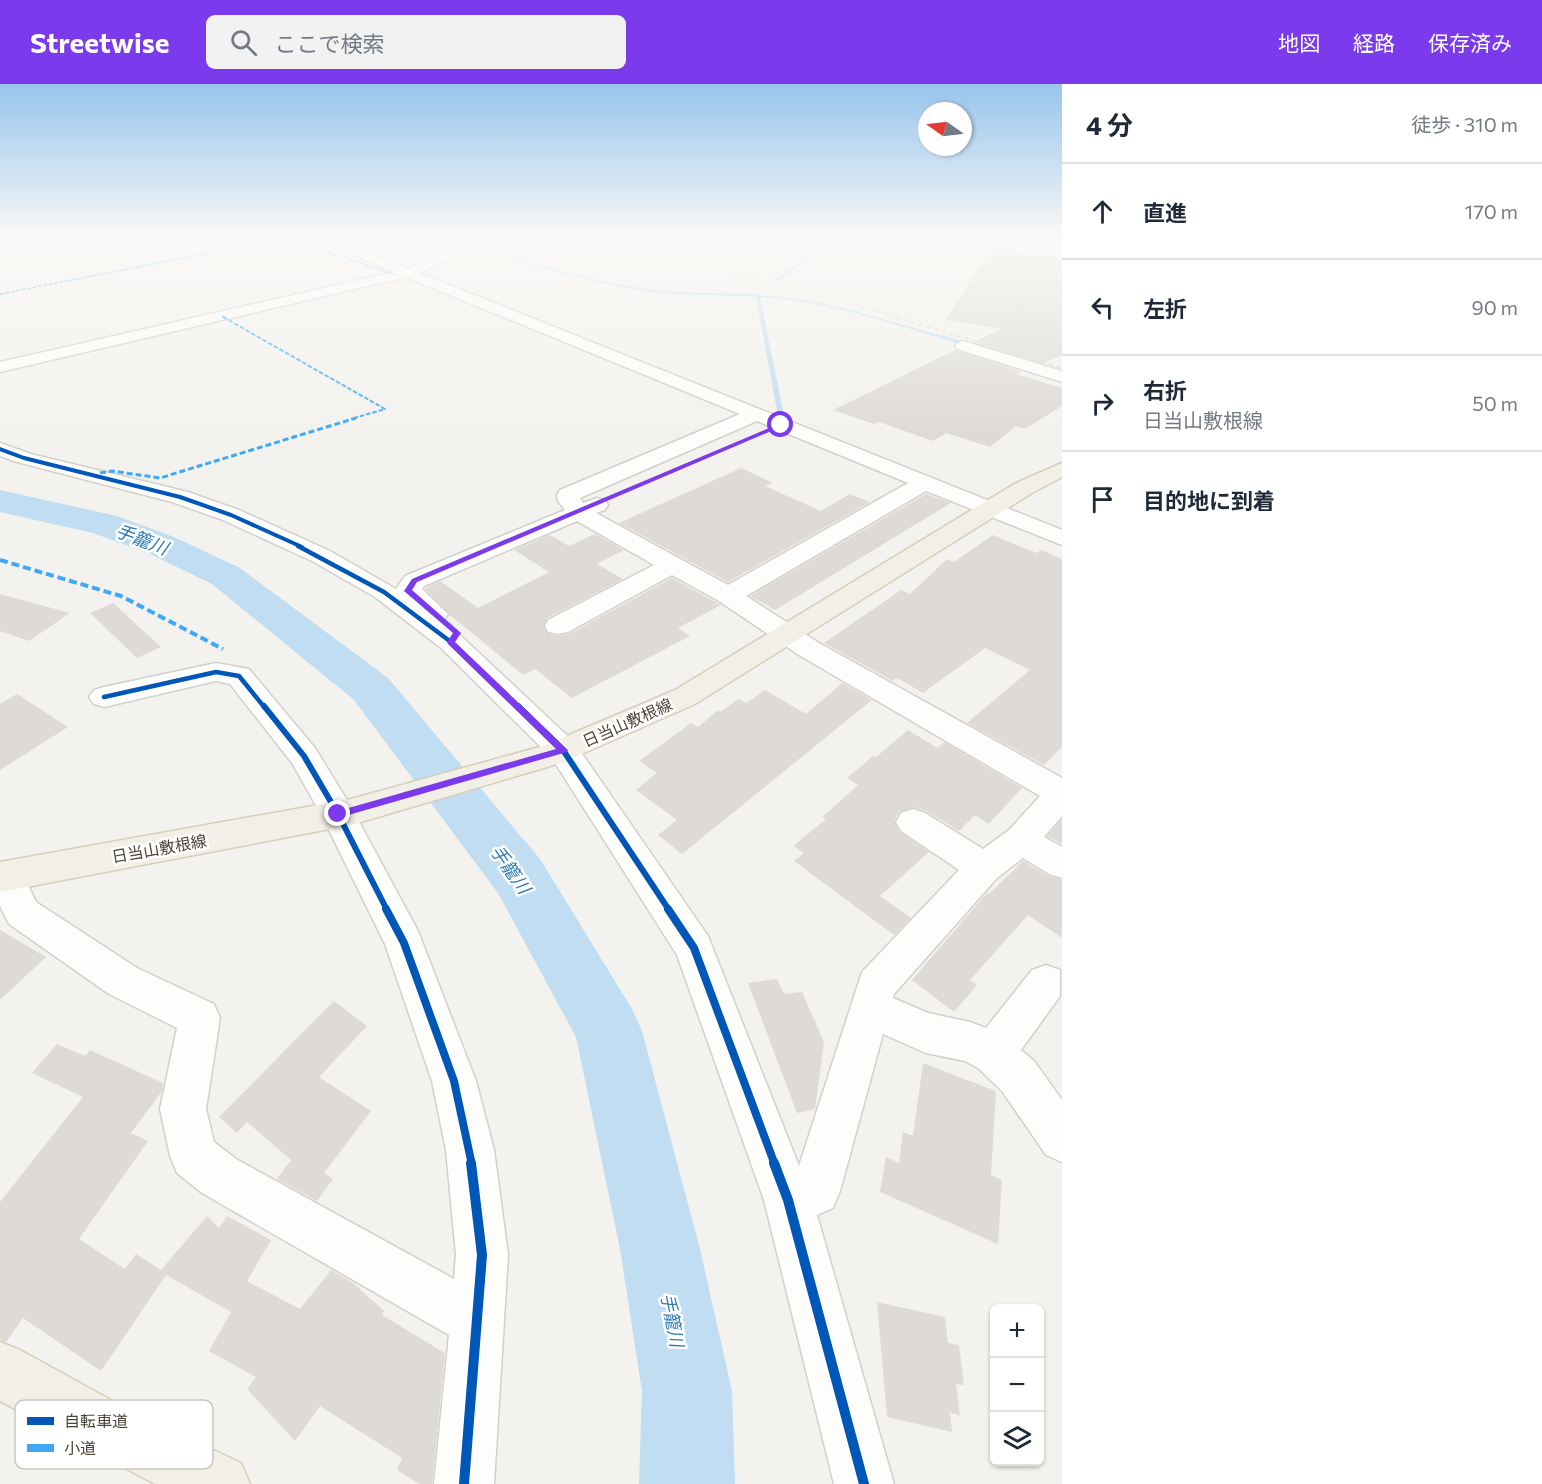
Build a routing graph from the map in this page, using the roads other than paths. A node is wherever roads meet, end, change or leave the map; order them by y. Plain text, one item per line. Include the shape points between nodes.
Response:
1 (281, 302) edge
2 (480, 302) edge
3 (963, 346) dead end
4 (0, 367) edge
5 (1062, 377) edge
6 (755, 415) junction
7 (781, 425) junction
8 (0, 449) edge
9 (696, 462) dead end
10 (1062, 469) edge
11 (925, 482) junction
12 (611, 499) dead end
13 (991, 510) junction
14 (579, 513) junction
15 (1062, 538) edge
16 (673, 565) junction
17 (728, 596) junction
18 (558, 626) dead end
19 (786, 633) junction
20 (451, 642) junction
21 (104, 697) dead end
22 (558, 752) junction
23 (1062, 793) edge
24 (345, 813) junction
25 (913, 822) dead end
26 (1021, 840) junction
27 (1062, 864) edge
28 (984, 868) junction
29 (3, 876) edge
30 (1046, 983) dead end
31 (869, 1008) junction
32 (993, 1053) junction
33 (1062, 1139) edge
34 (788, 1200) junction
35 (477, 1322) junction
36 (0, 1370) edge
37 (50, 1400) edge
38 (187, 1469) edge
39 (220, 1484) edge
40 (464, 1484) edge
41 (864, 1484) edge

1 - 4 street
2 - 6 street
3 - 5 street
6 - 7 street
6 - 14 street via 568,495
7 - 9 street
7 - 11 street
8 - 20 street via 180,496 260,527 384,592
10 - 13 main road, 日当山敷根線
11 - 13 street
11 - 17 street
12 - 14 street
13 - 15 street
13 - 19 main road, 日当山敷根線
14 - 16 street
14 - 20 street via 414,581 408,591 457,633
16 - 17 street
16 - 18 street
17 - 19 street
19 - 22 main road, 日当山敷根線 via 685,697
19 - 23 street
20 - 22 street
21 - 24 street via 216,672 228,661
22 - 24 main road, 日当山敷根線
22 - 34 street via 694,948
23 - 26 street
24 - 29 main road, 日当山敷根線
24 - 35 street via 404,943 454,1081 471,1150 482,1255
25 - 28 street
26 - 27 street
26 - 28 street
28 - 31 street via 876,985
29 - 35 street via 22,913 123,981 199,1018 183,1109 194,1156 219,1176
30 - 32 street
31 - 32 street via 926,1033 970,1042
31 - 34 street via 816,1191
32 - 33 street via 1018,1076
34 - 41 street
35 - 40 street
36 - 37 main road
38 - 39 main road

